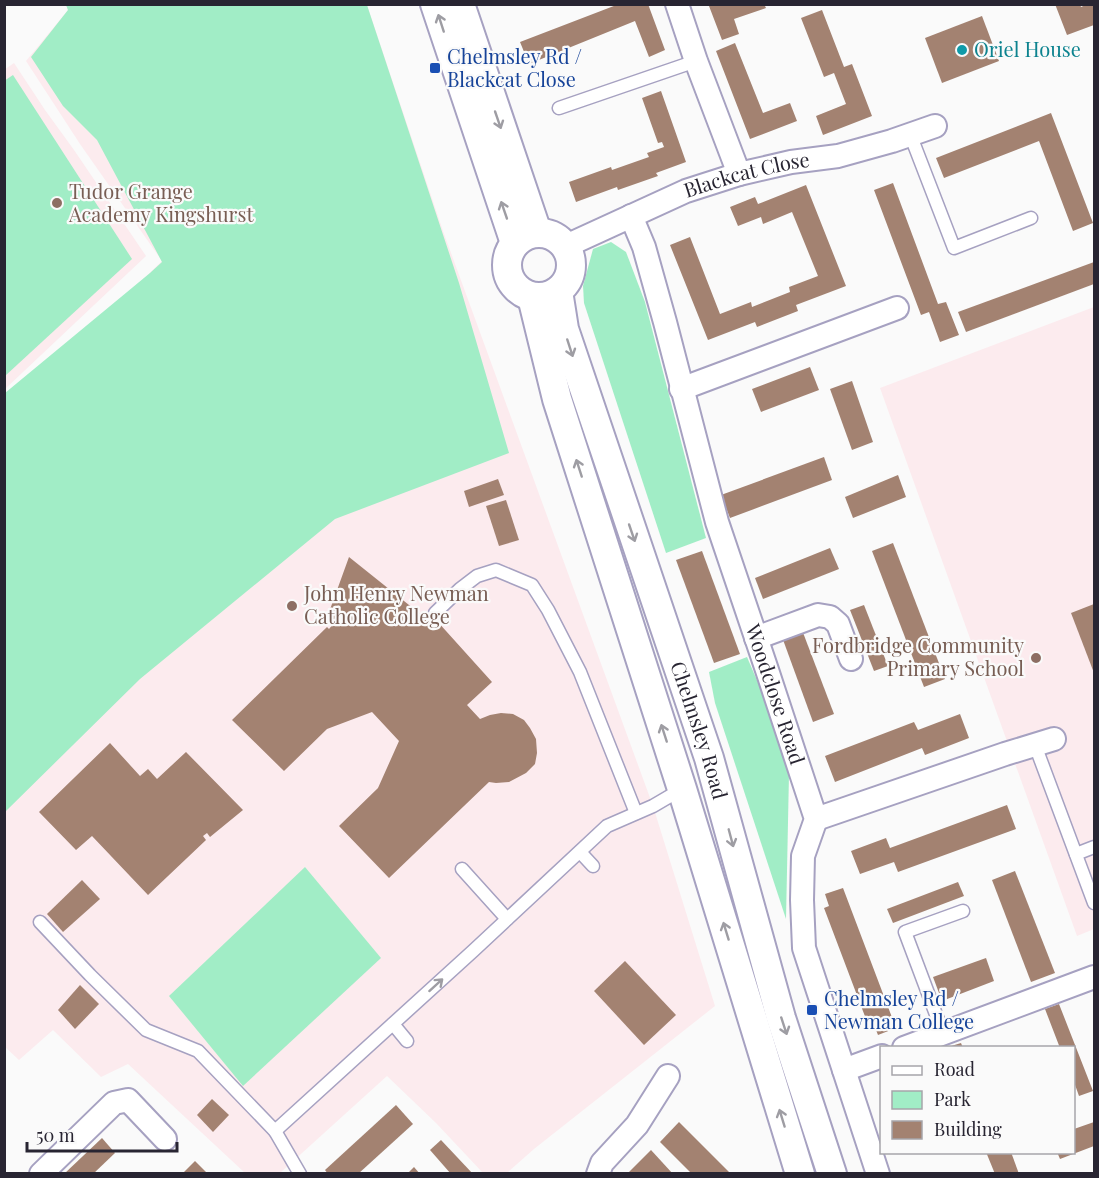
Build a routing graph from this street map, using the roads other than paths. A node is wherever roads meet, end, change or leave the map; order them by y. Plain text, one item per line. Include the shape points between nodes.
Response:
1 (435, 4) edge
2 (460, 4) edge
3 (677, 4) edge
4 (696, 61) junction
5 (559, 108) dead end
6 (935, 126) dead end
7 (910, 134) junction
8 (739, 174) junction
9 (632, 216) junction
10 (1031, 218) dead end
11 (526, 237) junction
12 (566, 246) junction
13 (545, 294) junction
14 (897, 308) dead end
15 (681, 388) junction
16 (435, 613) dead end
17 (756, 638) junction
18 (851, 659) dead end
19 (1045, 742) joint
20 (682, 789) junction
21 (636, 813) junction
22 (816, 819) junction
23 (1095, 847) edge
24 (580, 852) junction
25 (1076, 854) junction
26 (593, 866) dead end
27 (462, 868) dead end
28 (1095, 903) edge
29 (963, 910) dead end
30 (507, 919) junction
31 (40, 922) dead end
32 (1095, 977) edge
33 (393, 1024) junction
34 (943, 1033) junction
35 (407, 1041) dead end
36 (907, 1046) edge
37 (880, 1057) edge
38 (844, 1070) junction
39 (668, 1076) dead end
40 (275, 1131) junction
41 (165, 1139) dead end
42 (41, 1173) edge
43 (300, 1173) edge
44 (598, 1173) edge
45 (800, 1173) edge
46 (832, 1173) edge
47 (878, 1173) edge

11 -> 1 street
2 -> 11 street
3 - 4 street
4 - 5 lane
4 - 8 street
6 - 7 street, Blackcat Close
7 - 8 street, Blackcat Close via 838,156
7 - 10 lane via 954,248
8 - 9 street, Blackcat Close via 686,191
9 - 12 street, Blackcat Close
9 - 15 street, Woodclose Road via 644,247
11 - 12 street via 552,235
11 - 13 street via 511,248 506,262 508,274 524,294
12 - 13 street via 572,268 568,280
20 -> 13 street, Chelmsley Road via 557,399
13 -> 46 street, Chelmsley Road via 564,329 710,758 781,1018
14 - 15 street
15 - 17 street, Woodclose Road via 717,522
16 - 21 lane via 477,576 496,570 532,585 580,672
17 - 18 street via 819,615 838,624
17 - 22 street, Woodclose Road
19 - 22 street
19 - 25 lane
20 - 21 lane
45 -> 20 street, Chelmsley Road
21 - 24 lane via 607,826
22 - 38 street via 803,856 804,948
23 - 25 lane
24 - 26 lane
24 - 30 lane
25 - 28 lane
27 - 30 lane
29 - 34 lane via 905,932
33 -> 30 lane
31 - 40 lane via 146,1030 198,1051
32 - 34 street
33 - 35 lane
33 - 40 lane
34 - 36 street
37 - 38 street
38 - 47 street
39 - 44 street via 638,1125 602,1163
40 - 43 lane
41 - 42 street via 128,1100 114,1103

